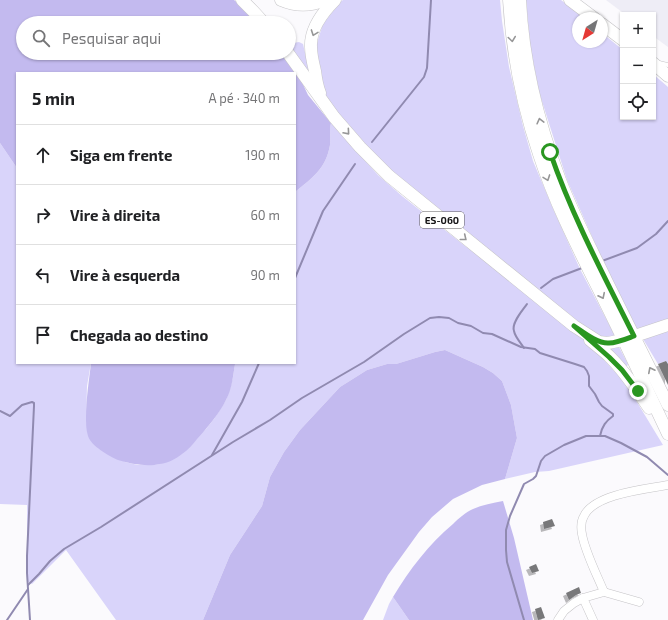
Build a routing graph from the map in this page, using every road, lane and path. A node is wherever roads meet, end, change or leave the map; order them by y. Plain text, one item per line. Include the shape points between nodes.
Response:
1 (242, 0) edge
2 (281, 0) edge
3 (325, 0) edge
4 (334, 0) edge
5 (509, 0) edge
6 (520, 0) edge
7 (573, 1) edge
8 (587, 12) edge
9 (258, 16) edge
10 (608, 29) edge
11 (620, 38) edge
12 (293, 60) edge
13 (656, 63) edge
14 (656, 65) edge
15 (668, 65) edge
16 (668, 76) edge
17 (323, 101) junction
18 (668, 324) edge
19 (574, 326) junction
20 (628, 338) junction
21 (668, 405) edge
22 (668, 434) edge
23 (668, 437) edge
24 (668, 485) edge
25 (604, 592) junction
26 (583, 598) junction
27 (639, 602) dead end
28 (558, 620) edge
29 (593, 620) edge

1 - 9 main road
2 - 3 main road via 303,5
4 -> 17 main road via 315,29 310,46 317,85
5 -> 20 main road via 513,47 539,155 576,243
20 -> 6 main road via 560,182 543,132 527,65
7 - 8 main road
10 - 11 main road
12 - 17 main road, ES-060
13 - 15 lane
14 - 16 main road
17 -> 19 main road, ES-060 via 360,147 389,176
18 - 20 main road, ES-060
19 - 20 main road, ES-060 via 599,342 608,344
19 - 23 main road via 622,370
21 -> 20 main road
20 - 22 main road
24 - 25 street via 607,498 589,509 584,516 582,534
25 - 26 street
25 - 27 street
26 - 28 street via 564,611
26 - 29 street

